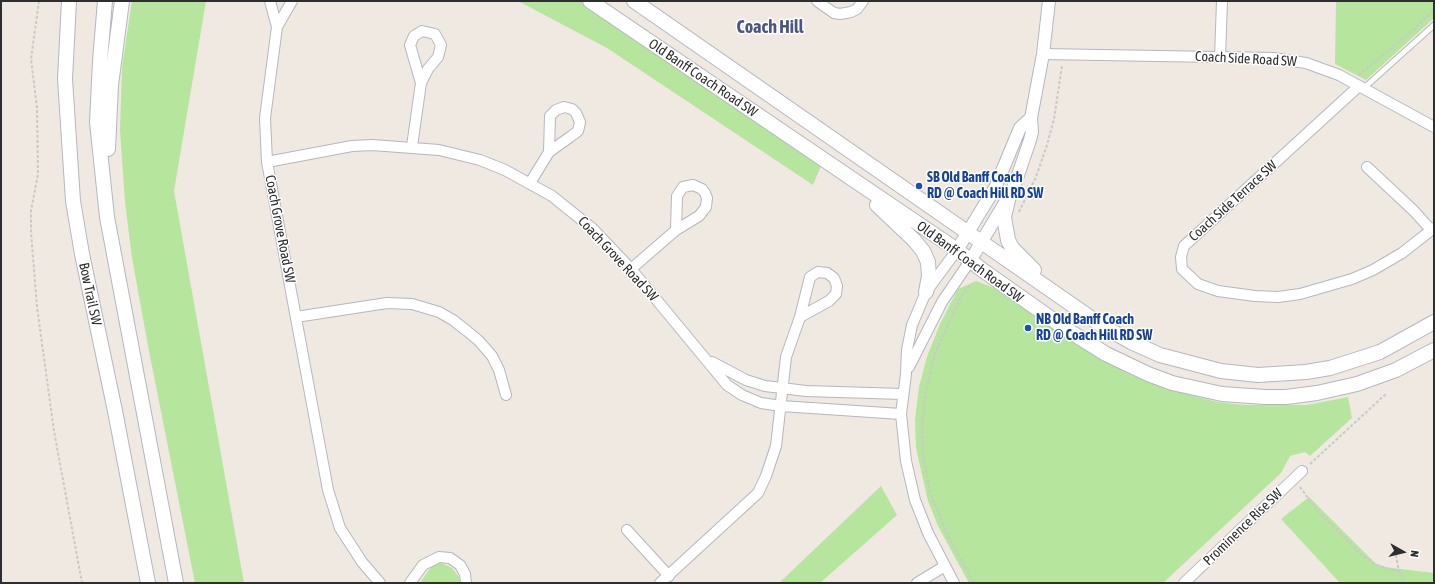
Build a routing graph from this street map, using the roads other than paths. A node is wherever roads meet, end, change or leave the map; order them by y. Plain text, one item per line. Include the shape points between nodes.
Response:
1 (69, 1) edge
2 (105, 1) edge
3 (122, 1) edge
4 (270, 1) edge
5 (292, 1) edge
6 (590, 1) edge
7 (634, 1) edge
8 (817, 1) edge
9 (863, 1) edge
10 (1049, 1) edge
11 (1222, 1) edge
12 (1434, 25) edge
13 (276, 27) junction
14 (1043, 54) junction
15 (1220, 57) junction
16 (421, 83) junction
17 (1359, 85) junction
18 (1030, 118) junction
19 (1434, 127) edge
20 (412, 146) junction
21 (549, 152) dead end
22 (267, 162) junction
23 (1367, 167) dead end
24 (846, 176) junction
25 (530, 183) junction
26 (1009, 196) junction
27 (107, 217) junction
28 (1432, 229) edge
29 (676, 230) dead end
30 (967, 232) junction
31 (981, 242) junction
32 (957, 250) junction
33 (970, 260) junction
34 (631, 269) junction
35 (926, 292) junction
36 (1072, 304) junction
37 (296, 317) junction
38 (800, 317) junction
39 (1434, 322) edge
40 (1434, 350) edge
41 (706, 359) junction
42 (906, 374) junction
43 (782, 388) junction
44 (903, 394) junction
45 (506, 395) dead end
46 (781, 406) junction
47 (901, 414) junction
48 (1298, 474) road end
49 (627, 530) dead end
50 (945, 566) junction
51 (669, 576) junction
52 (148, 583) edge
53 (176, 583) edge
54 (380, 583) edge
55 (410, 583) edge
56 (466, 583) edge
57 (660, 583) edge
58 (917, 583) edge
59 (954, 583) edge
60 (1184, 583) edge

1 - 52 main road, Bow Trail SW via 65,79 73,201
2 - 27 main road, Bow Trail SW via 97,122
3 - 27 main road via 110,92
4 - 13 street
5 - 13 street
6 - 24 main road, Old Banff Coach Road SW
7 - 30 main road, Old Banff Coach Road SW
8 - 9 street via 834,13 840,14 857,9
10 - 14 street
11 - 15 street
12 - 17 lane
13 - 22 street via 265,118
14 - 15 street, Coach Side Road SW
14 - 18 street
15 - 17 street, Coach Side Road SW via 1273,58 1306,62
16 - 16 street via 441,50 438,37 426,31 414,36 410,44
16 - 20 street
17 - 19 street, Coach Side Road SW
17 - 28 street, Coach Side Terrace SW via 1184,246 1181,257 1182,269 1198,284 1218,291 1278,297 1300,294 1373,270 1402,254
18 - 26 street via 1030,140
18 - 30 street via 1020,128 995,188
20 - 22 street, Coach Grove Road SW via 352,146
20 - 25 street, Coach Grove Road SW via 480,160
21 - 25 street
22 - 37 street, Coach Grove Road SW
23 - 28 street, Coach Side Terrace SW
24 - 32 main road, Old Banff Coach Road SW
24 - 35 main road via 923,251 928,262
25 - 34 street, Coach Grove Road SW via 552,196 594,229
26 - 31 street
26 - 36 main road via 1004,217 1012,248
27 - 53 main road, Bow Trail SW
29 - 34 street
30 - 31 main road, Old Banff Coach Road SW
30 - 32 street
31 - 33 street
31 - 36 main road, Old Banff Coach Road SW
32 - 33 main road, Old Banff Coach Road SW
32 - 35 street
33 - 40 main road, Old Banff Coach Road SW via 1035,308 1106,354 1172,383 1215,393 1286,397 1330,391 1396,370
33 - 42 street via 942,302
34 - 41 street, Coach Grove Road SW
35 - 42 street via 912,325
36 - 39 main road, Old Banff Coach Road SW via 1108,329 1160,355 1220,371 1258,375 1330,368 1397,344
37 - 45 street via 387,303 412,304 439,312 467,331 492,356
37 - 54 street, Coach Grove Road SW via 334,511 340,528 362,562
38 - 38 street via 834,297 838,286 831,275 818,272 810,277
38 - 43 street via 786,358
41 - 43 street, Coach Grove Road SW via 746,380
41 - 46 street, Coach Grove Road SW via 727,385 742,395 761,403
42 - 44 street
43 - 44 street, Coach Grove Road SW
43 - 46 street
44 - 47 street
46 - 47 street, Coach Grove Road SW
46 - 51 street via 776,446 758,493
47 - 50 street via 906,461 913,493 928,533
48 - 60 street, Prominence Rise SW
49 - 51 street
50 - 58 street
50 - 59 street
51 - 57 street
55 - 56 street via 423,565 438,557 450,558 460,565

